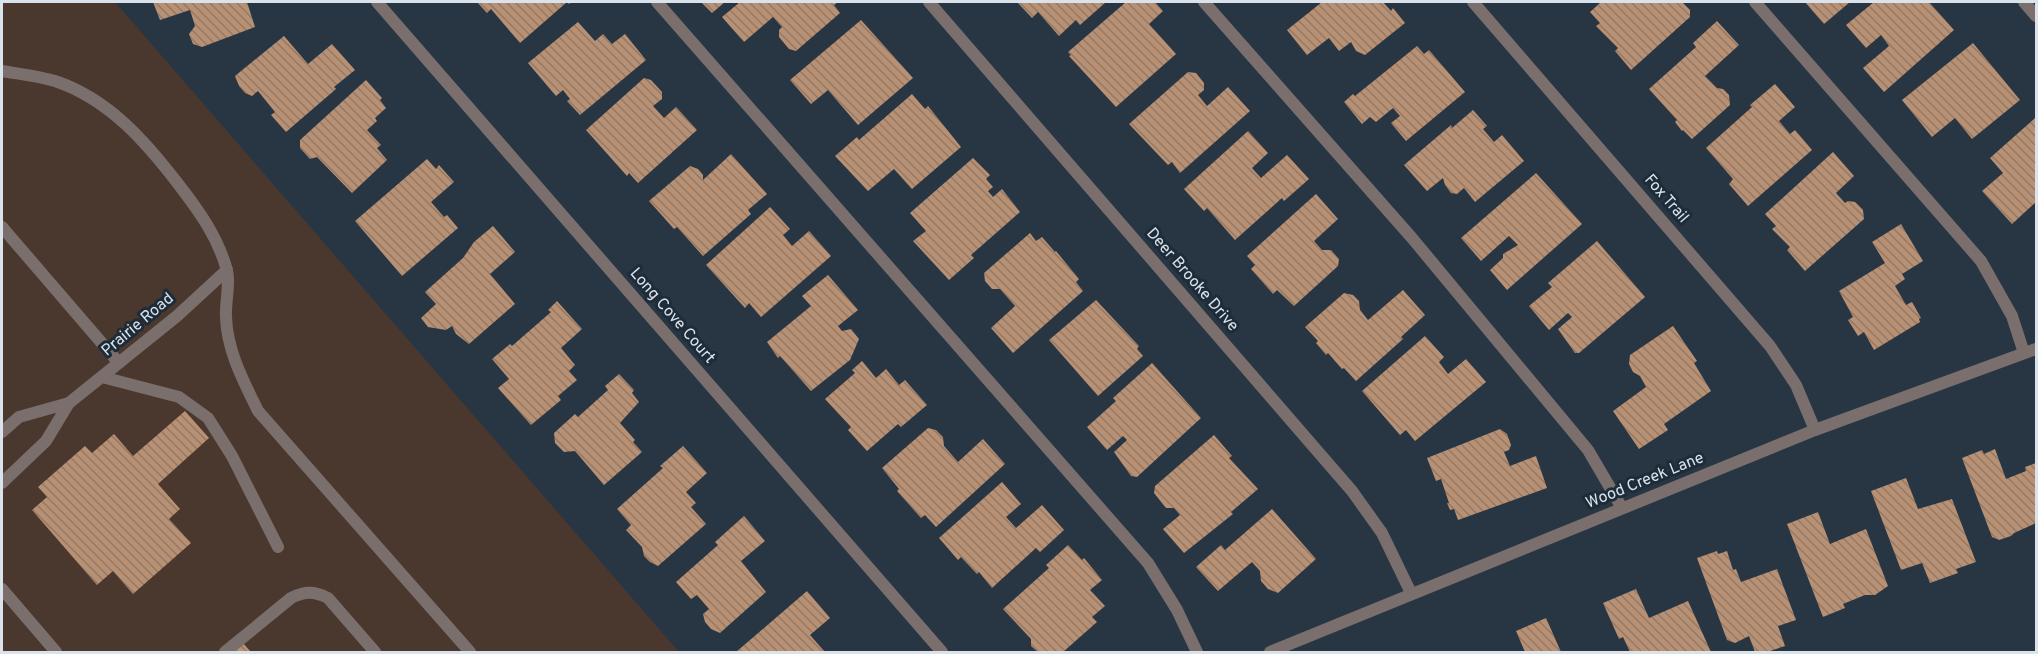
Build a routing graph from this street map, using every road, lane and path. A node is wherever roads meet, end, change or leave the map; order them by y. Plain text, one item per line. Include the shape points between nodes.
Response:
1 (378, 2) edge
2 (657, 2) edge
3 (929, 2) edge
4 (1204, 2) edge
5 (1473, 2) edge
6 (1755, 2) edge
7 (2024, 2) edge
8 (2037, 16) edge
9 (2, 71) edge
10 (2, 227) edge
11 (227, 270) junction
12 (2037, 349) edge
13 (2024, 353) junction
14 (119, 363) junction
15 (102, 377) junction
16 (69, 404) junction
17 (1815, 430) junction
18 (2, 432) edge
19 (2, 483) edge
20 (1622, 508) junction
21 (278, 547) dead end
22 (2, 590) edge
23 (1412, 593) junction
24 (56, 652) edge
25 (225, 652) edge
26 (375, 652) edge
27 (470, 652) edge
28 (942, 652) edge
29 (1197, 652) edge
30 (1270, 652) edge

1 - 28 street, Long Cove Court
2 - 29 street via 1148,563
3 - 23 street, Deer Brooke Drive via 1352,491 1382,533
4 - 20 street via 1412,238 1588,450
5 - 17 street, Fox Trail via 1770,346 1796,385
6 - 13 street via 1981,261 2012,316
7 - 8 street
9 - 11 street via 55,81 78,91 132,129 203,216
10 - 14 street
11 - 14 street, Prairie Road
11 - 27 street via 228,329 237,368 258,411
12 - 13 street, Wood Creek Lane
13 - 17 street, Wood Creek Lane
14 - 15 street, Prairie Road
15 - 16 street, Prairie Road
15 - 21 street via 179,397 208,418
16 - 18 street, Prairie Road via 19,417
16 - 19 street, Prairie Road via 46,441
17 - 20 street, Wood Creek Lane
20 - 23 street, Wood Creek Lane
22 - 24 street
23 - 30 street, Wood Creek Lane
25 - 26 street via 291,598 309,592 328,598

